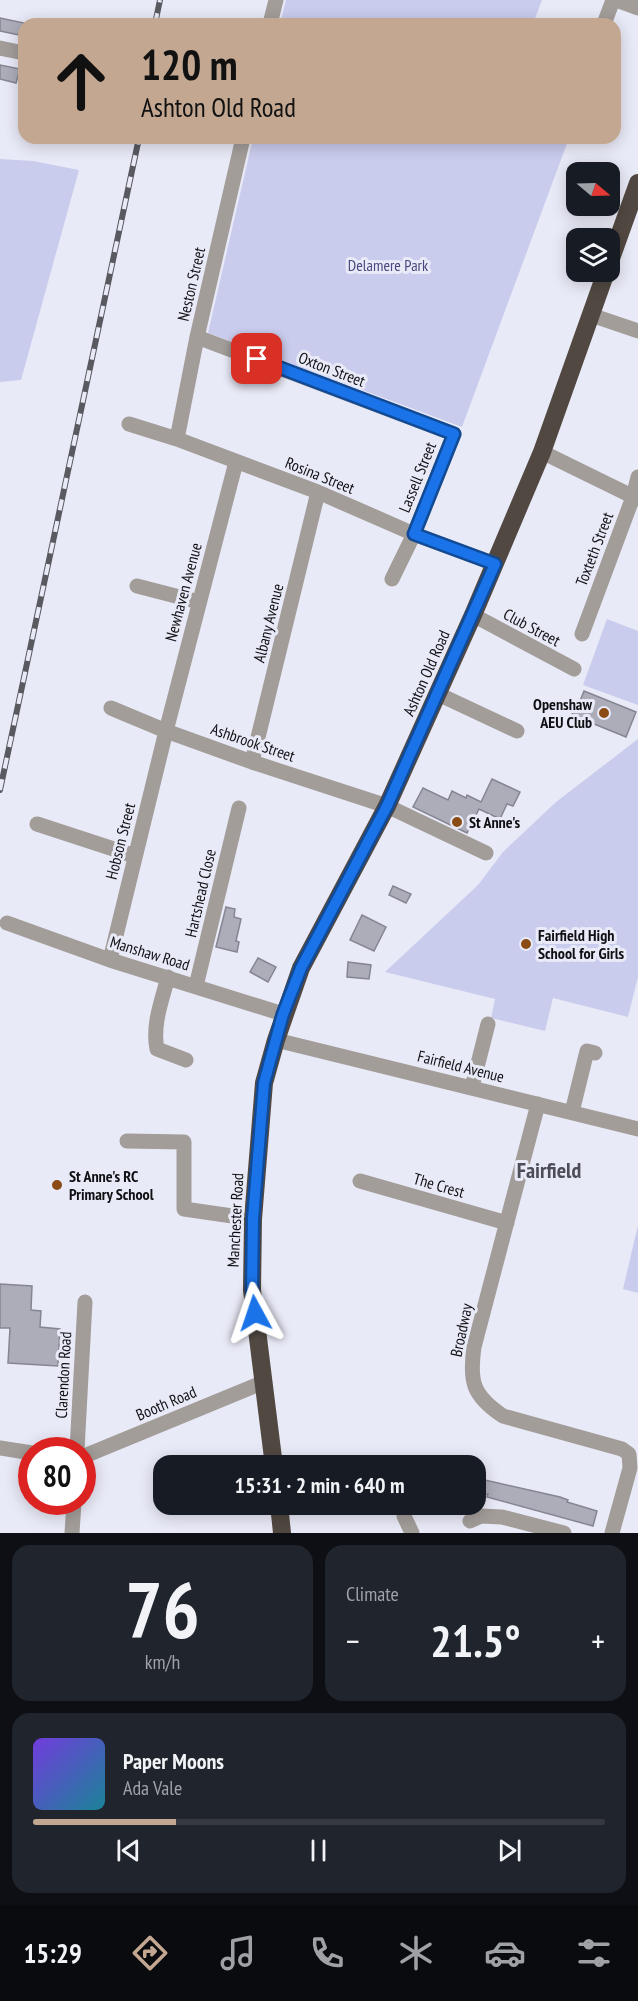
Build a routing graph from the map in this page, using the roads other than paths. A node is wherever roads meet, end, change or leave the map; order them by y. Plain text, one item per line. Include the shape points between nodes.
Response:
1 (276, 0) edge
2 (614, 0) edge
3 (638, 8) edge
4 (272, 18) edge
5 (606, 18) edge
6 (0, 48) edge
7 (18, 52) edge
8 (242, 144) edge
9 (638, 183) edge
10 (620, 233) edge
11 (603, 282) edge
12 (591, 315) junction
13 (638, 331) edge
14 (197, 337) junction
15 (129, 424) dead end
16 (454, 434) joint
17 (177, 439) junction
18 (542, 452) junction
19 (236, 462) junction
20 (638, 477) edge
21 (318, 492) junction
22 (636, 498) edge
23 (414, 534) junction
24 (495, 564) junction
25 (392, 579) dead end
26 (137, 586) dead end
27 (199, 603) junction
28 (473, 615) junction
29 (582, 633) dead end
30 (574, 669) dead end
31 (438, 694) junction
32 (111, 708) dead end
33 (166, 731) junction
34 (517, 731) dead end
35 (252, 762) junction
36 (387, 806) junction
37 (239, 808) dead end
38 (37, 824) dead end
39 (486, 854) dead end
40 (135, 856) junction
41 (7, 923) dead end
42 (110, 960) junction
43 (168, 977) junction
44 (196, 986) junction
45 (283, 1014) junction
46 (488, 1024) dead end
47 (276, 1040) junction
48 (595, 1053) dead end
49 (186, 1059) dead end
50 (264, 1083) joint
51 (472, 1087) junction
52 (538, 1104) junction
53 (572, 1112) junction
54 (638, 1129) edge
55 (127, 1141) dead end
56 (360, 1181) dead end
57 (253, 1219) junction
58 (507, 1223) junction
59 (85, 1302) dead end
60 (264, 1382) junction
61 (78, 1437) edge
62 (0, 1449) edge
63 (18, 1451) edge
64 (96, 1451) edge
65 (633, 1453) edge
66 (273, 1455) edge
67 (73, 1515) edge
68 (280, 1515) edge
69 (404, 1516) dead end
70 (470, 1521) dead end
71 (72, 1533) edge
72 (282, 1533) edge
73 (412, 1533) edge
74 (564, 1533) edge
75 (612, 1533) edge

1 - 4 street
2 - 3 street
2 - 5 street
6 - 7 street
8 - 14 street, Neston Street
9 - 10 highway
11 - 12 highway, Ashton Old Road
12 - 13 street
12 - 18 highway, Ashton Old Road
14 - 16 street, Oxton Street
14 - 17 street, Neston Street
15 - 17 street, Rosina Street
16 - 23 street, Lassell Street
17 - 19 street, Rosina Street
18 - 22 street
18 - 24 highway, Ashton Old Road
19 - 21 street, Rosina Street
19 - 27 street, Newhaven Avenue
20 - 22 street, Toxteth Street
21 - 23 street, Rosina Street
21 - 35 street, Albany Avenue
22 - 29 street, Toxteth Street
23 - 24 street, Rosina Street
23 - 25 street, Lassell Street
24 - 28 highway, Ashton Old Road
26 - 27 street
27 - 33 street, Newhaven Avenue
28 - 30 street, Club Street
28 - 31 highway, Ashton Old Road
31 - 34 street
31 - 36 highway, Ashton Old Road
32 - 33 street, Ashbrook Street
33 - 35 street, Ashbrook Street
33 - 40 street, Hobson Street
35 - 36 street, Ashbrook Street
36 - 39 street, Ashbrook Street
36 - 45 highway, Ashton Old Road via 301,968
37 - 44 street, Hartshead Close
38 - 40 street
40 - 42 street, Hobson Street
41 - 42 street, Manshaw Road
42 - 43 street, Manshaw Road
43 - 44 street, Manshaw Road
43 - 49 street via 155,1039 157,1049
44 - 45 street, Manshaw Road
45 - 47 highway, Ashton Old Road
46 - 51 street
47 - 50 highway, Ashton Old Road
47 - 51 street, Fairfield Avenue
48 - 53 street via 587,1051
50 - 57 highway, Manchester Road
51 - 52 street, Fairfield Avenue
52 - 53 street, Fairfield Avenue
52 - 58 street, Broadway
53 - 54 street, Fairfield Avenue
55 - 57 street via 184,1142 184,1209
56 - 58 street, The Crest
57 - 60 highway, Manchester Road via 252,1290
58 - 65 street, Broadway via 474,1347 473,1385 490,1408 503,1416
59 - 61 street, Clarendon Road
60 - 64 street, Booth Road
60 - 66 highway, Manchester Road
62 - 63 street
65 - 75 street, Broadway
67 - 71 street
68 - 72 highway
69 - 73 street
70 - 74 street via 481,1515 502,1517

